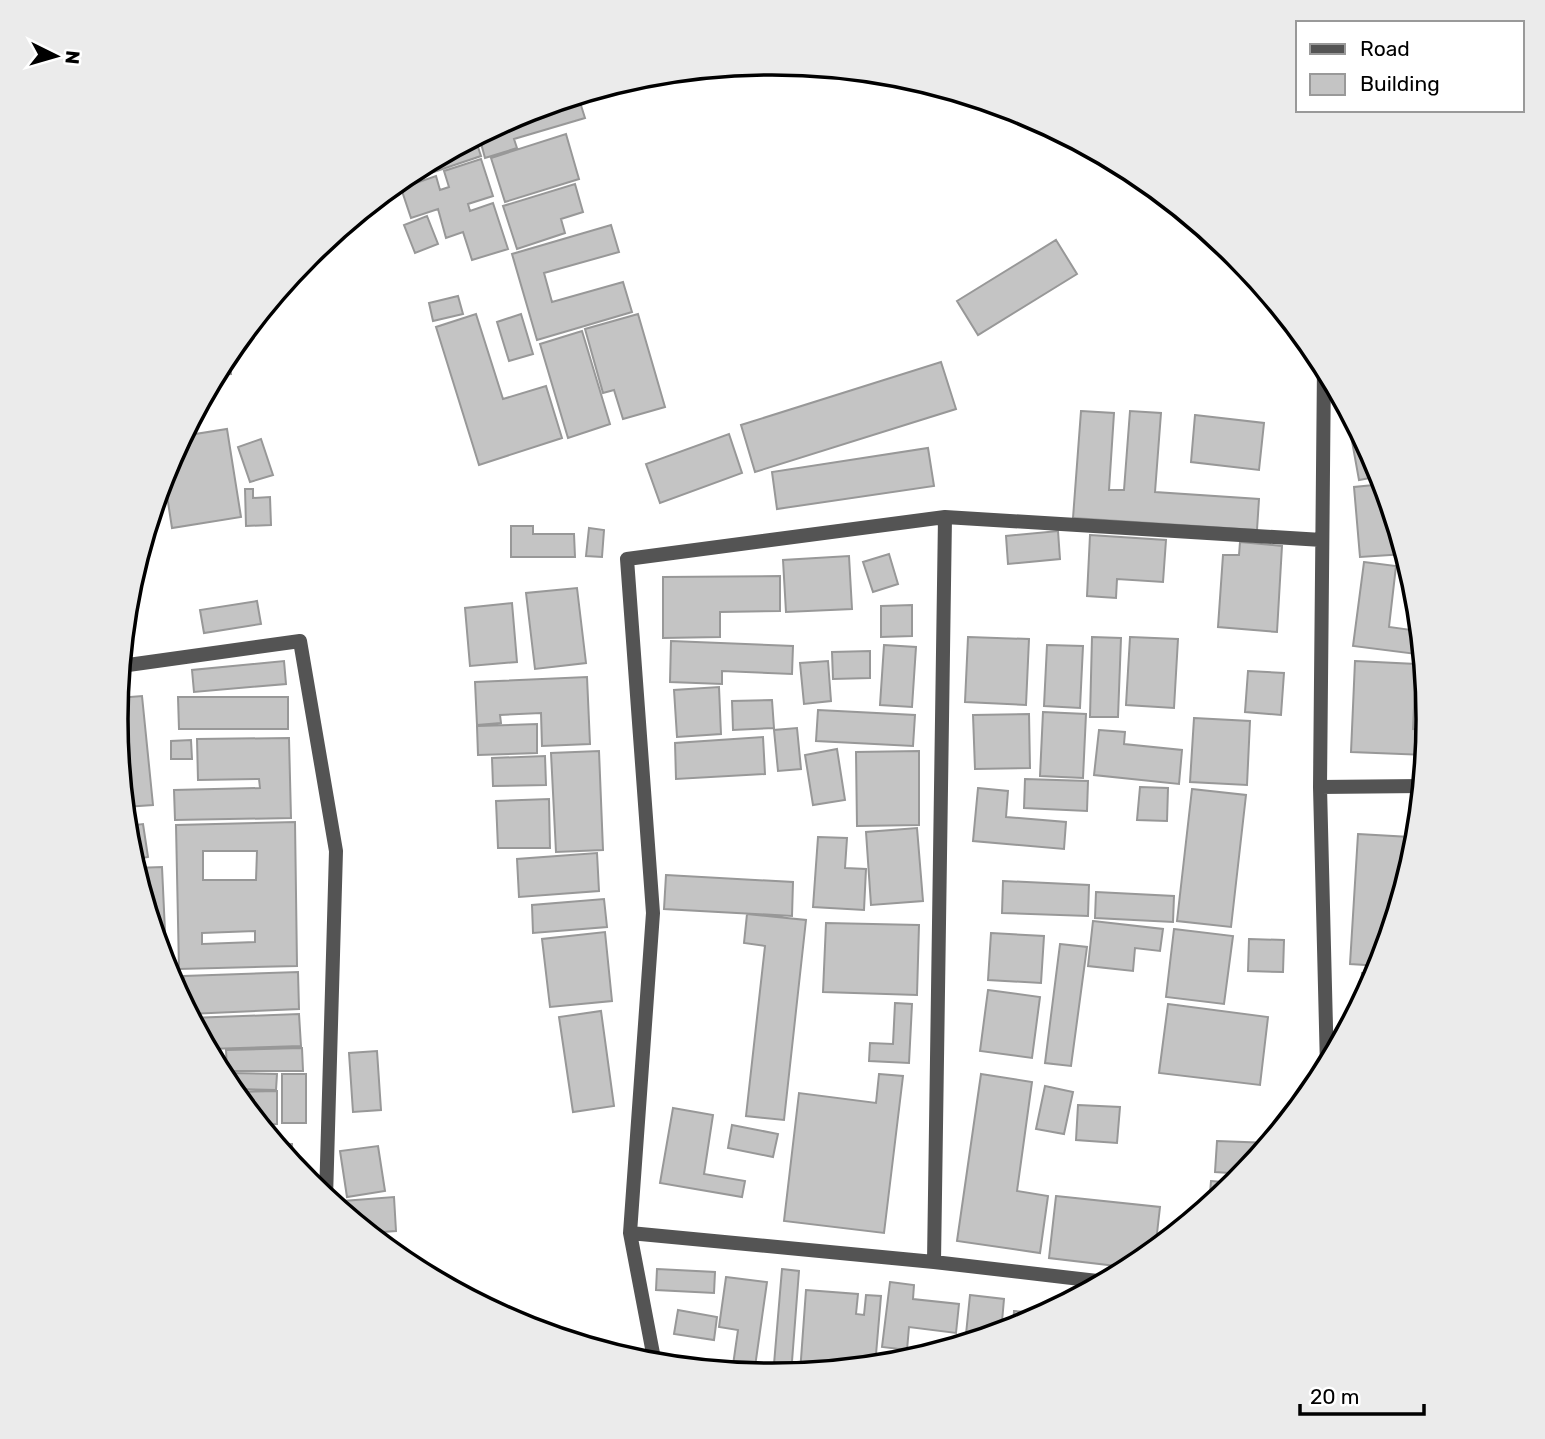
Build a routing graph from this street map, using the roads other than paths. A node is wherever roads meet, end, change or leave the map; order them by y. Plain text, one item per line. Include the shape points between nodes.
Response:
1 (1324, 387) edge
2 (945, 517) junction
3 (1322, 540) junction
4 (131, 665) edge
5 (1413, 786) edge
6 (1320, 787) junction
7 (1327, 1048) edge
8 (326, 1184) edge
9 (631, 1233) junction
10 (934, 1262) junction
11 (1089, 1280) edge
12 (652, 1352) edge

1 - 3 street
2 - 3 street
2 - 9 street via 627,559 653,913
2 - 10 street
3 - 6 street
4 - 8 street via 300,641 336,851
5 - 6 street
6 - 7 street
9 - 10 street
9 - 12 street
10 - 11 street

